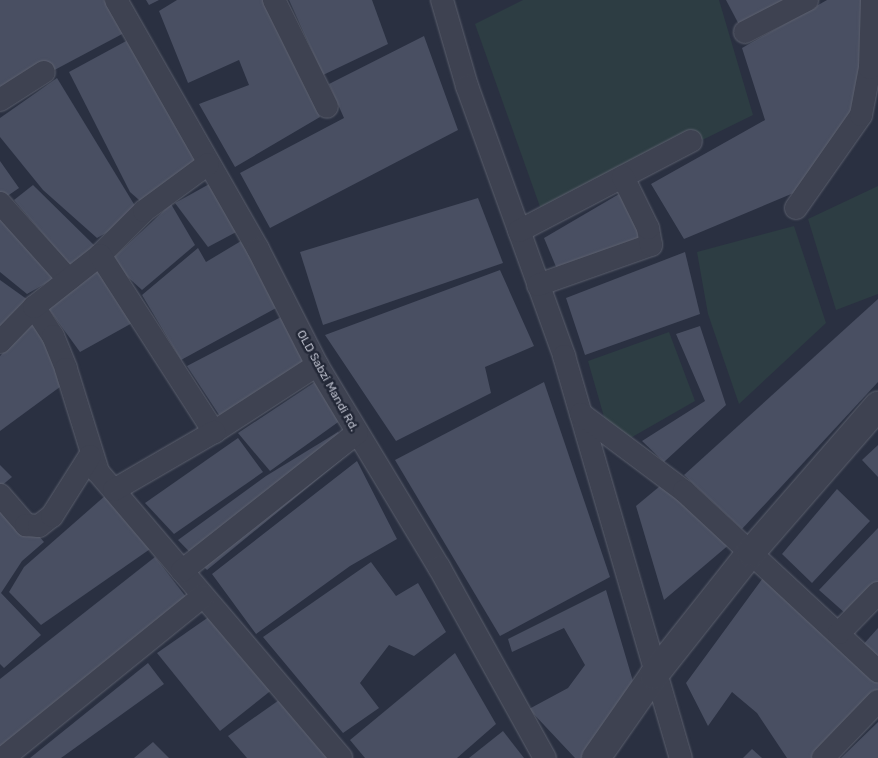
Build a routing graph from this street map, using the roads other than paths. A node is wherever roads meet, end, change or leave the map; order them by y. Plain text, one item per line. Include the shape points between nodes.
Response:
1 (116, 0) edge
2 (274, 0) edge
3 (442, 0) edge
4 (807, 0) edge
5 (872, 0) edge
6 (745, 32) dead end
7 (44, 72) dead end
8 (0, 100) edge
9 (327, 107) dead end
10 (870, 115) edge
11 (691, 141) dead end
12 (208, 164) junction
13 (623, 177) junction
14 (0, 203) edge
15 (796, 208) dead end
16 (519, 231) junction
17 (100, 255) junction
18 (68, 280) junction
19 (538, 285) junction
20 (34, 307) junction
21 (0, 342) edge
22 (317, 365) junction
23 (878, 406) edge
24 (581, 414) junction
25 (214, 432) junction
26 (357, 434) junction
27 (90, 456) junction
28 (114, 490) junction
29 (0, 495) edge
30 (751, 552) junction
31 (182, 571) junction
32 (878, 593) edge
33 (204, 596) junction
34 (839, 633) junction
35 (878, 671) edge
36 (654, 675) junction
37 (878, 701) edge
38 (607, 752) edge
39 (3, 758) edge
40 (341, 758) edge
41 (545, 758) edge
42 (681, 758) edge
43 (823, 758) edge

1 - 12 street, OLD Sabzi Mandi Rd.
2 - 9 street
3 - 16 street
4 - 6 street
5 - 10 street
7 - 8 street
10 - 15 street
11 - 13 street
12 - 17 street via 144,211
12 - 22 street, OLD Sabzi Mandi Rd.
13 - 16 street
13 - 19 street via 648,228 651,245
14 - 18 street
16 - 19 street
17 - 18 street
17 - 25 street
18 - 20 street
19 - 24 street
20 - 21 street
20 - 27 street via 53,336 66,369
22 - 25 street
22 - 26 street, OLD Sabzi Mandi Rd.
23 - 30 street
24 - 30 street via 684,492
24 - 36 street
25 - 28 street
26 - 31 street
26 - 41 street, OLD Sabzi Mandi Rd. via 439,567
27 - 28 street
27 - 29 street via 52,516 39,526 26,525
28 - 31 street
30 - 34 street
30 - 36 street
31 - 33 street
32 - 34 street
33 - 39 street
33 - 40 street
34 - 35 street
36 - 38 street
36 - 42 street
37 - 43 street

